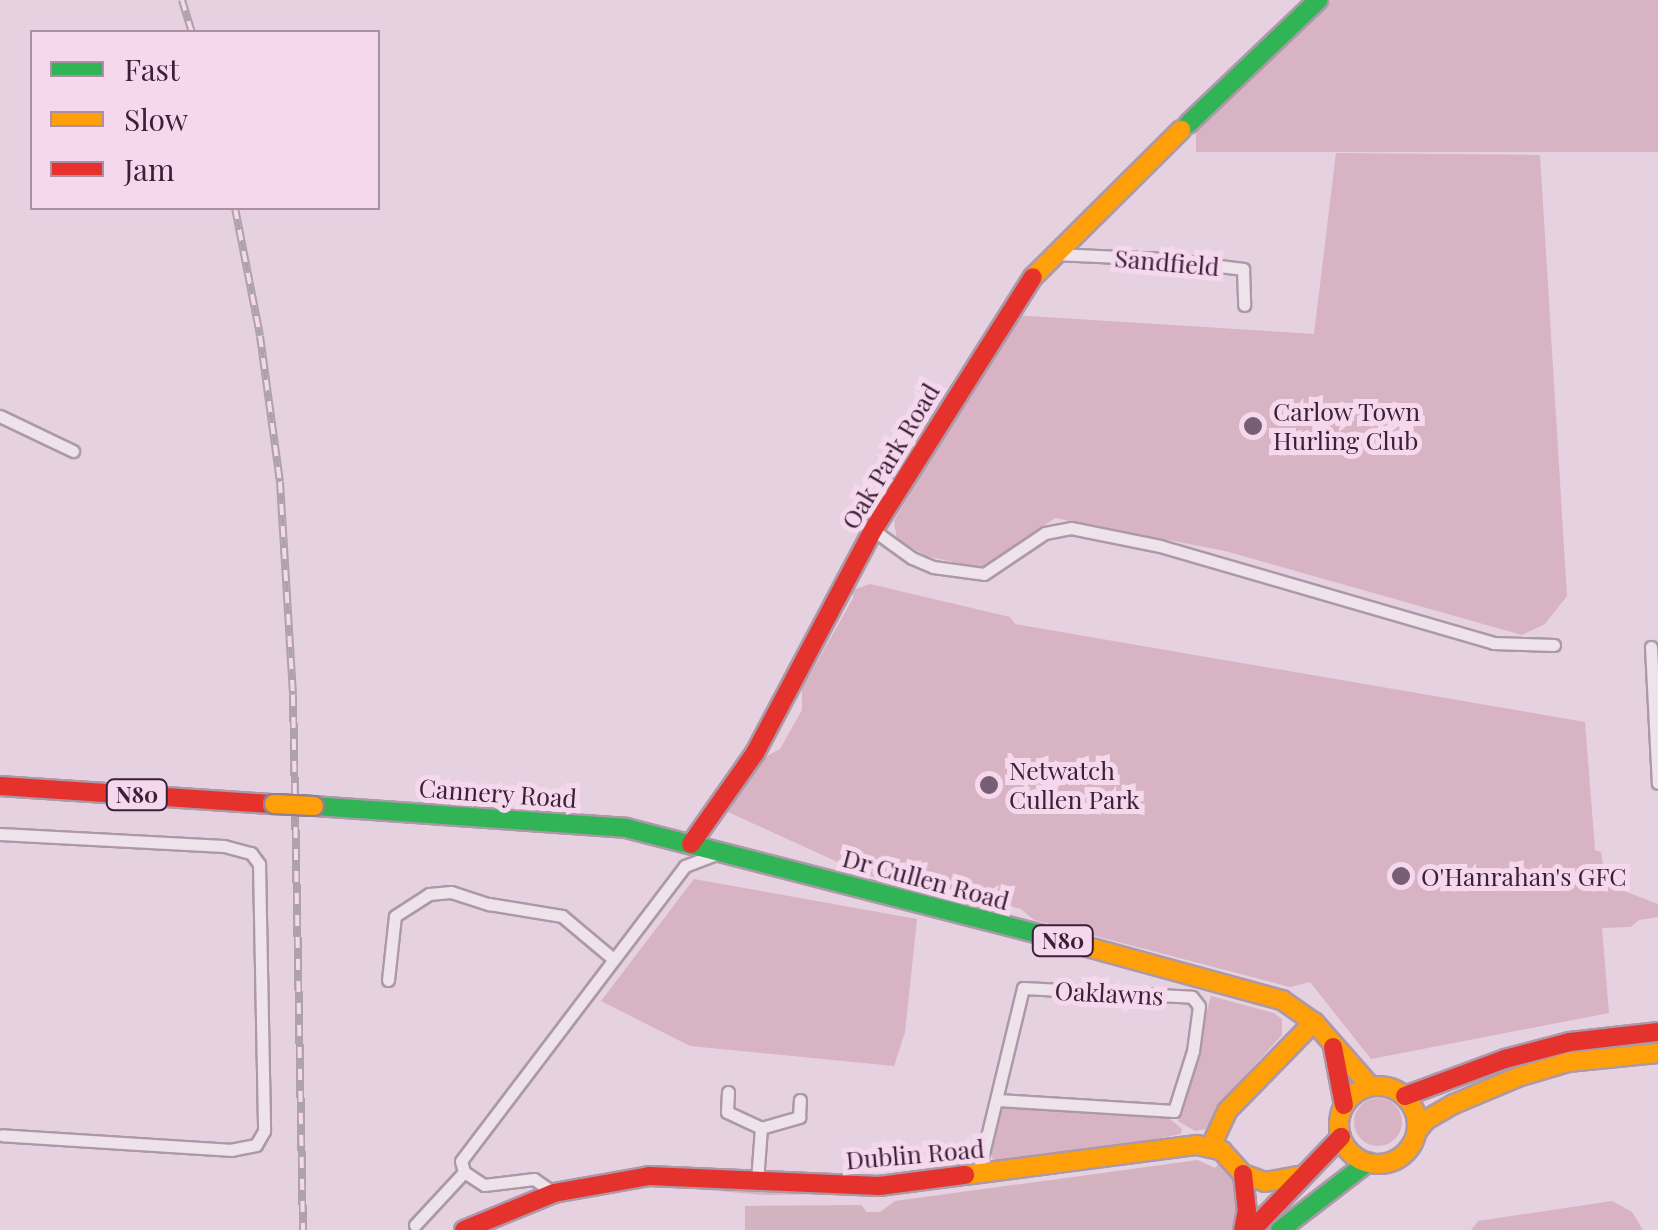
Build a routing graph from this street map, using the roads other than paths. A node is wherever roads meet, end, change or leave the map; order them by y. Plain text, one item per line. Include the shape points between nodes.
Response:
1 (1318, 0) edge
2 (1054, 254) junction
3 (1244, 305) dead end
4 (0, 416) edge
5 (73, 451) dead end
6 (873, 530) junction
7 (1554, 644) dead end
8 (1651, 646) dead end
9 (1656, 695) edge
10 (1658, 783) edge
11 (0, 786) edge
12 (0, 834) edge
13 (685, 841) junction
14 (719, 853) junction
15 (685, 866) junction
16 (612, 958) junction
17 (388, 980) dead end
18 (1314, 1022) junction
19 (1658, 1032) edge
20 (1333, 1048) junction
21 (1658, 1053) edge
22 (1370, 1086) junction
23 (728, 1092) dead end
24 (1405, 1096) junction
25 (800, 1100) dead end
26 (997, 1100) junction
27 (1344, 1105) junction
28 (761, 1128) junction
29 (1417, 1131) junction
30 (2, 1135) dead end
31 (1341, 1137) junction
32 (1211, 1146) junction
33 (1368, 1162) junction
34 (464, 1172) junction
35 (978, 1174) junction
36 (1302, 1175) junction
37 (1245, 1177) junction
38 (757, 1181) junction
39 (554, 1193) junction
40 (1278, 1202) junction
41 (1287, 1224) edge
42 (415, 1225) dead end
43 (464, 1230) edge
44 (1243, 1230) edge
45 (1252, 1230) edge

1 - 2 main road, Oak Park Road
2 - 3 street, Sandfield via 1244,270
2 - 6 main road, Oak Park Road via 1022,289
4 - 5 street
6 - 7 street via 933,567 984,574 1045,532 1070,528 1160,546 1493,643
6 - 13 main road, Oak Park Road via 755,752
8 - 9 street
9 - 10 street
11 - 13 main road, Cannery Road / N80, bridge via 626,828
12 - 30 street via 252,853 259,864 264,1131 256,1145 231,1150
13 - 14 main road, N80
13 - 15 street
14 - 15 street
14 - 18 main road, Dr Cullen Road / N80 via 1282,1000
15 - 16 street
16 - 17 street via 562,916 452,892 429,894 395,916
16 - 34 street via 470,1146
18 - 20 main road, Dr Cullen Road / N80
18 - 32 main road via 1227,1111
19 - 24 main road via 1554,1046
20 - 22 main road, N80
20 - 27 main road, N80
21 - 29 main road via 1568,1062 1518,1077 1454,1104
22 - 24 main road, N80
22 - 27 main road
23 - 28 street via 727,1112
24 - 29 main road
25 - 28 street via 800,1117
26 - 26 street, Oaklawns via 1024,988 1192,997 1200,1006 1174,1111
26 - 35 street, Oaklawns
27 - 31 main road, N80
28 - 38 street
29 - 33 main road via 1400,1157
31 - 33 main road
31 - 36 main road
32 - 35 main road, Dublin Road
32 - 37 main road
33 - 41 main road
34 - 39 street via 484,1185 534,1179
34 - 42 street
35 - 38 main road, Dublin Road via 879,1186
36 - 37 main road via 1265,1182
36 - 40 main road
37 - 40 main road
37 - 44 main road
38 - 39 main road, Dublin Road via 649,1176
39 - 43 main road, Dublin Road
40 - 41 main road
40 - 45 main road

